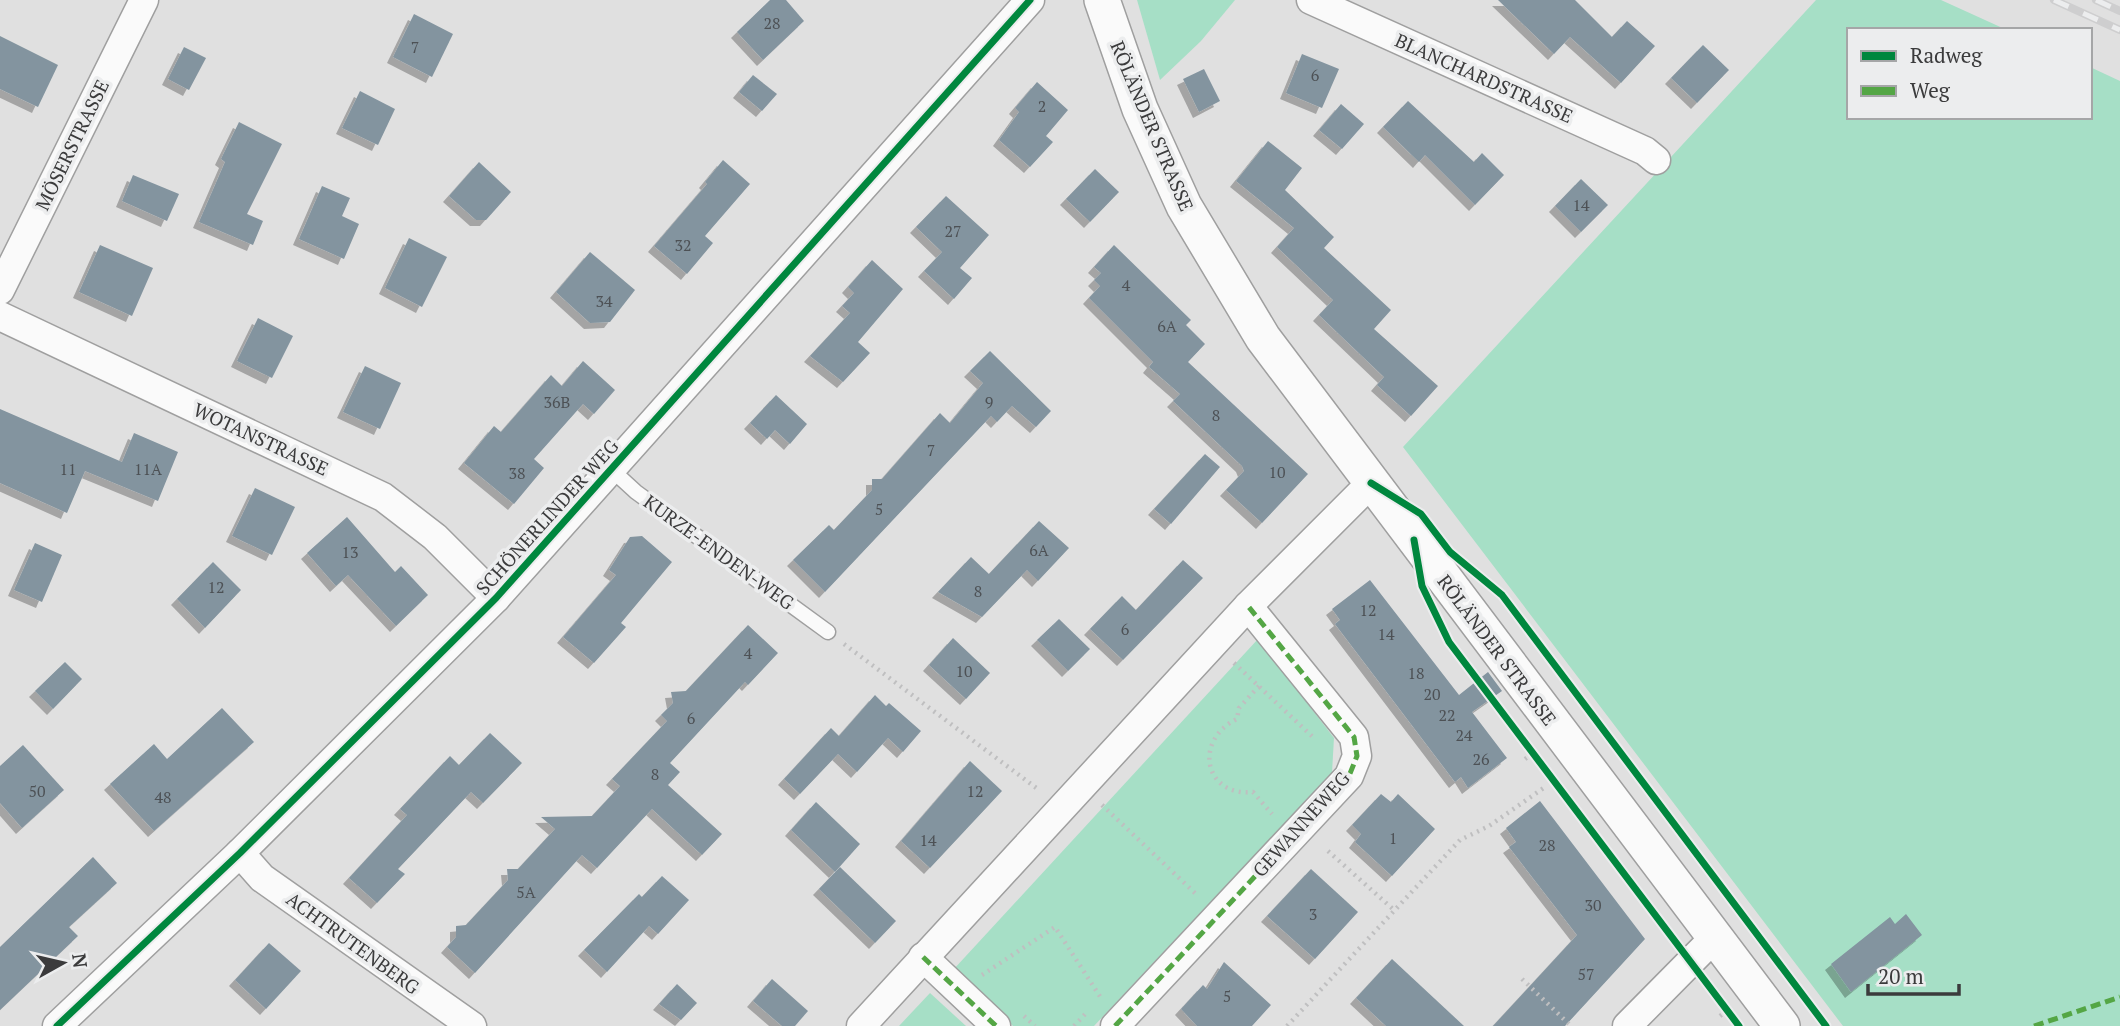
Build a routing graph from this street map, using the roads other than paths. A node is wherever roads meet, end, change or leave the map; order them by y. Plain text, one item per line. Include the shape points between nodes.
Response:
1 (144, 0) edge
2 (1030, 0) edge
3 (1102, 0) edge
4 (1311, 0) edge
5 (1656, 160) dead end
6 (0, 290) edge
7 (0, 316) edge
8 (612, 470) junction
9 (1371, 483) junction
10 (496, 598) junction
11 (1248, 607) junction
12 (828, 632) road end
13 (240, 853) junction
14 (1715, 937) junction
15 (923, 957) junction
16 (57, 1026) edge
17 (472, 1026) edge
18 (861, 1026) edge
19 (996, 1026) edge
20 (1115, 1026) edge
21 (1628, 1026) edge
22 (1782, 1026) edge

1 - 6 street, MÖSERSTRASSE
2 - 8 street, SCHÖNERLINDER WEG
3 - 9 street, RÖLÄNDER STRASSE via 1155,145 1199,236 1263,338
4 - 5 street, BLANCHARDSTRASSE via 1645,151
7 - 10 street, WOTANSTRASSE via 383,497 435,537
8 - 10 street, SCHÖNERLINDER WEG
8 - 12 lane, KURZE-ENDEN-WEG
9 - 11 street
9 - 14 street, RÖLÄNDER STRASSE
10 - 13 street, SCHÖNERLINDER WEG
11 - 15 street
11 - 20 street, GEWANNEWEG via 1354,737 1357,756 1349,776
13 - 16 street, SCHÖNERLINDER WEG
13 - 17 street, ACHTRUTENBERG via 262,878
14 - 21 street
14 - 22 street, RÖLÄNDER STRASSE
15 - 18 street
15 - 19 street

